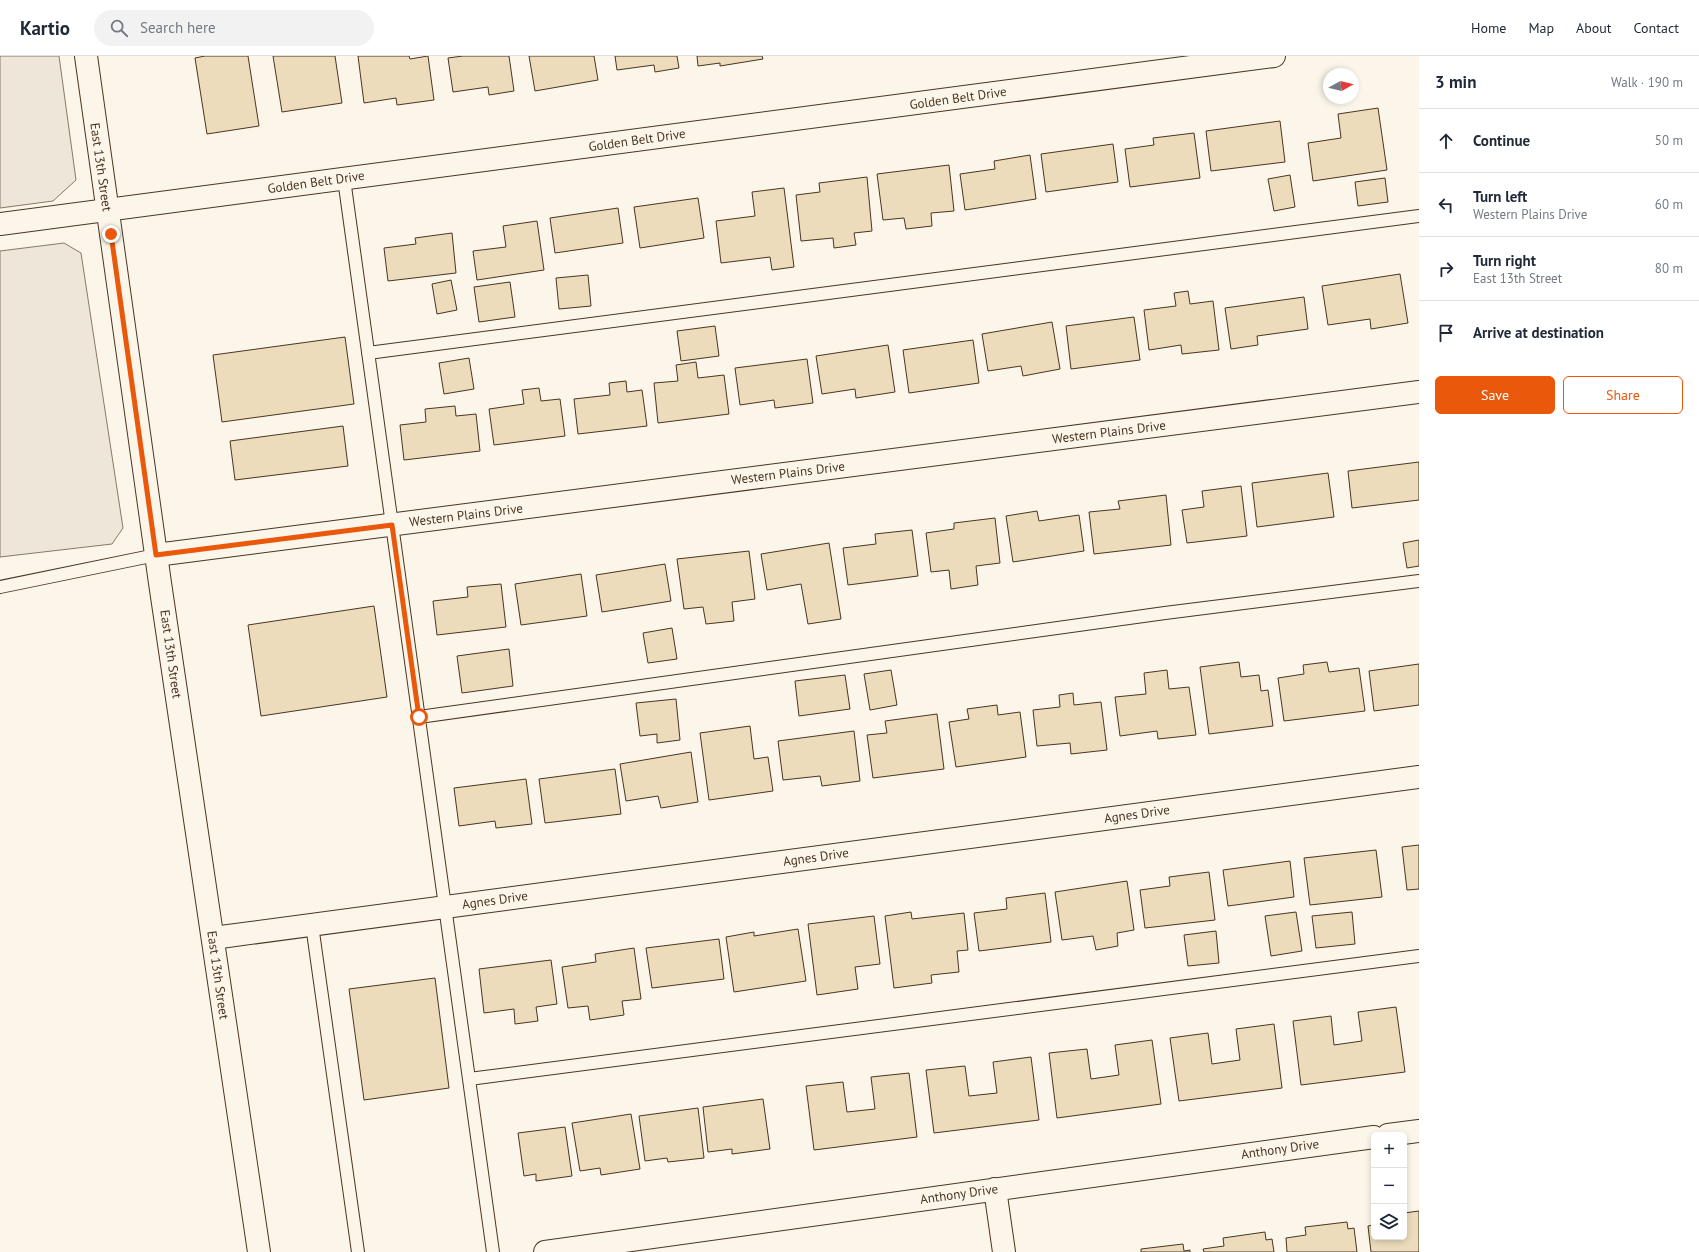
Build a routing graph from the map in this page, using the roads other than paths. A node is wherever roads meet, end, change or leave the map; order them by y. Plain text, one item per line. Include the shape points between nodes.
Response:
1 (86, 56) edge
2 (1274, 56) edge
3 (344, 179) junction
4 (107, 210) junction
5 (1419, 216) edge
6 (0, 224) edge
7 (368, 354) junction
8 (1419, 392) edge
9 (392, 525) junction
10 (156, 555) junction
11 (1419, 581) edge
12 (0, 587) edge
13 (419, 717) junction
14 (1419, 777) edge
15 (445, 907) junction
16 (312, 925) junction
17 (213, 938) junction
18 (1419, 956) edge
19 (469, 1079) junction
20 (1419, 1131) edge
21 (1407, 1133) edge
22 (1371, 1137) edge
23 (995, 1189) junction
24 (259, 1252) edge
25 (358, 1252) edge
26 (493, 1252) edge
27 (545, 1252) edge
28 (1004, 1252) edge

1 - 4 street, East 13th Street
2 - 3 street, Golden Belt Drive
3 - 4 street, Golden Belt Drive
3 - 7 lane
4 - 6 street, Golden Belt Drive
4 - 10 street, East 13th Street
5 - 7 lane
7 - 9 lane
8 - 9 street, Western Plains Drive
9 - 10 street, Western Plains Drive
9 - 13 lane
10 - 12 lane
10 - 17 street, East 13th Street
11 - 13 lane via 1165,613
13 - 15 lane
14 - 15 street, Agnes Drive
15 - 16 street, Agnes Drive
15 - 19 lane
16 - 17 street, Agnes Drive
16 - 25 lane
17 - 24 street, East 13th Street
18 - 19 lane
19 - 26 lane
20 - 21 street
22 - 23 street, Anthony Drive
23 - 27 street, Anthony Drive
23 - 28 street

